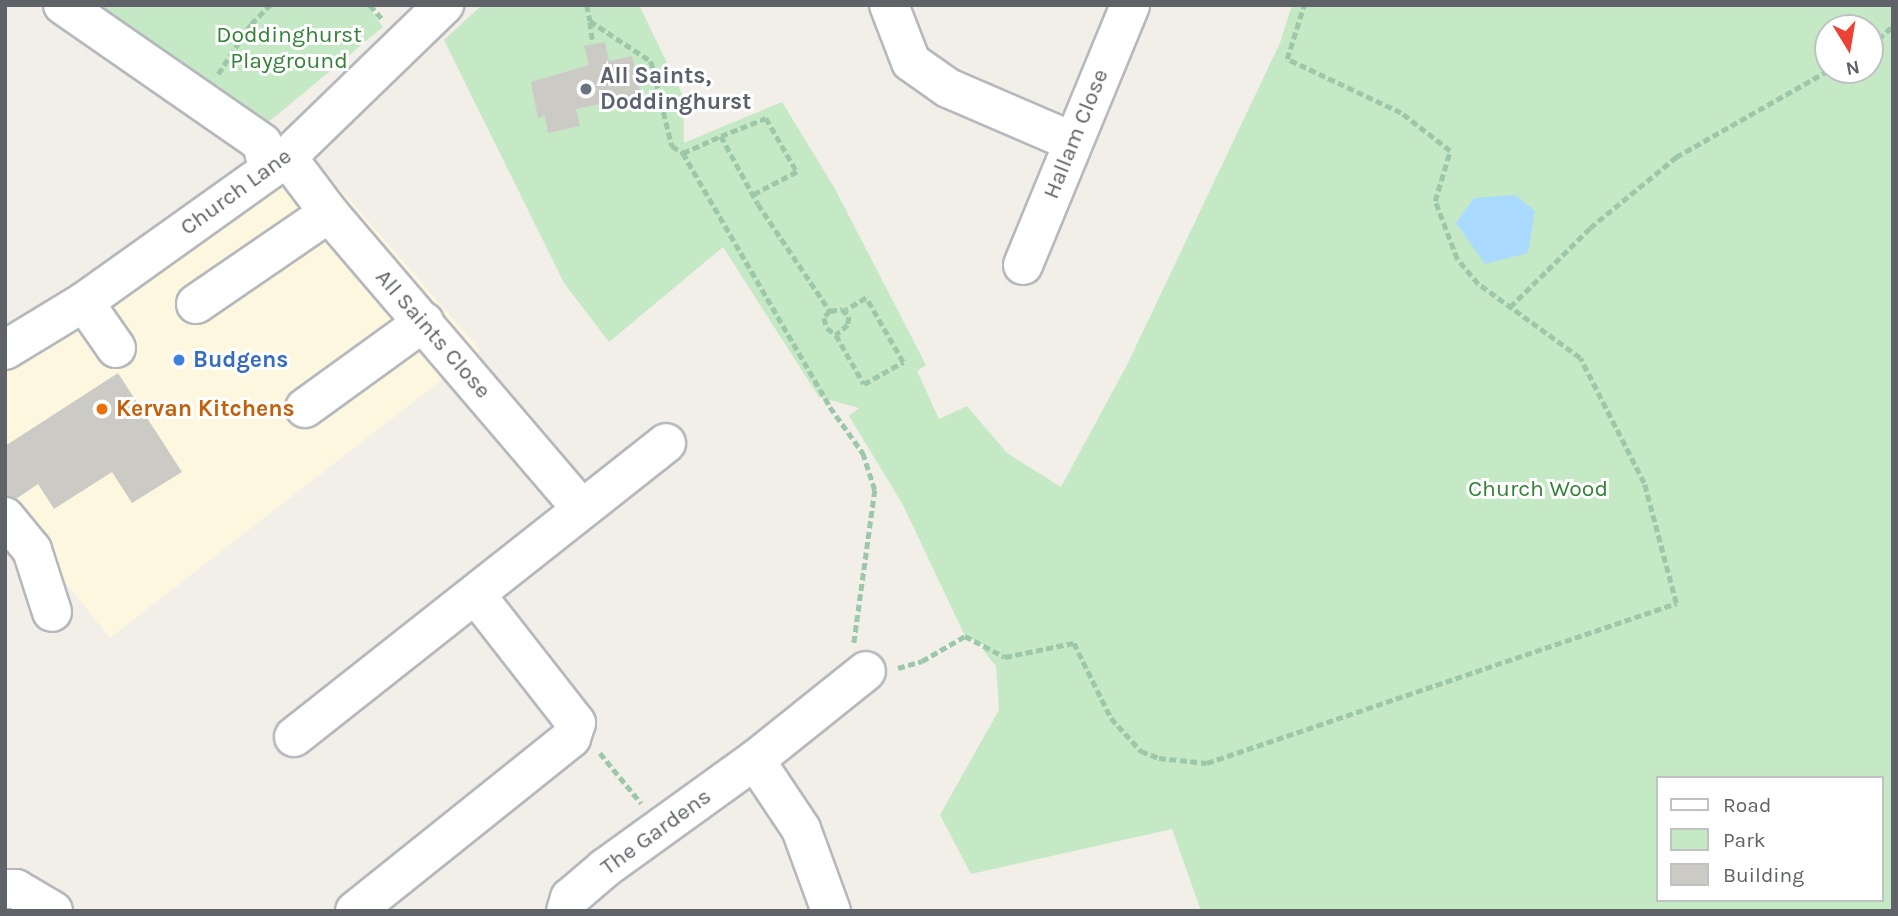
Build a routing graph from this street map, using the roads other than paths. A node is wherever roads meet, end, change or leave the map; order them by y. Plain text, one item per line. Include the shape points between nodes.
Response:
1 (63, 5) edge
2 (444, 5) edge
3 (888, 5) edge
4 (1130, 5) edge
5 (1071, 141) junction
6 (278, 163) junction
7 (329, 213) junction
8 (1023, 265) dead end
9 (84, 302) junction
10 (196, 304) dead end
11 (424, 322) junction
12 (116, 348) dead end
13 (5, 350) edge
14 (305, 408) dead end
15 (666, 443) dead end
16 (582, 509) junction
17 (5, 517) edge
18 (477, 595) junction
19 (52, 612) dead end
20 (857, 678) road end
21 (294, 737) dead end
22 (755, 760) junction
23 (5, 888) edge
24 (54, 911) edge
25 (355, 911) edge
26 (566, 911) edge
27 (831, 911) edge

1 - 6 street, All Saints Close via 220,111 262,143
2 - 6 street, Church Lane
3 - 5 street via 911,62 948,88
4 - 5 street, Hallam Close
5 - 8 street, Hallam Close
6 - 7 street, All Saints Close
6 - 9 street, Church Lane
7 - 10 street
7 - 11 street, All Saints Close
9 - 12 street
9 - 13 street, Church Lane
11 - 14 street
11 - 16 street, All Saints Close
15 - 16 street
16 - 18 street
17 - 19 street via 32,550
18 - 21 street
18 - 25 street via 576,723 571,738
20 - 22 street, The Gardens
22 - 26 street, The Gardens via 570,898
22 - 27 street via 801,829
23 - 24 street via 16,889

